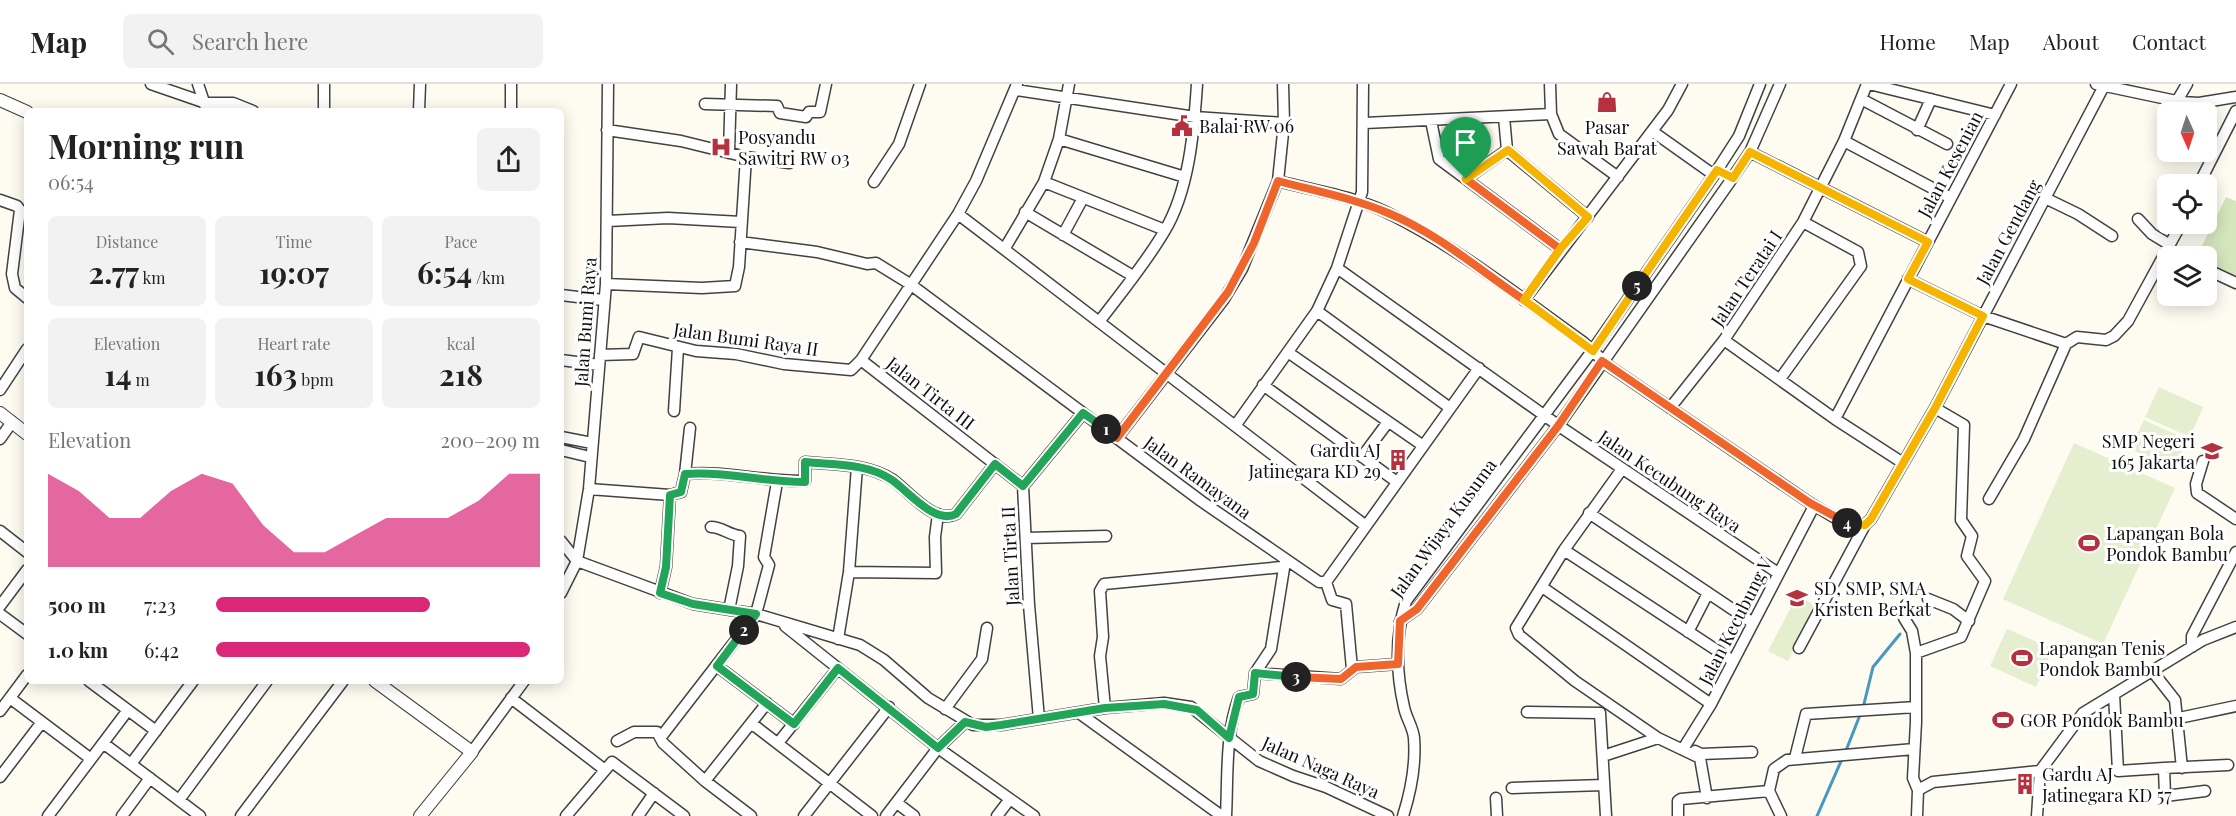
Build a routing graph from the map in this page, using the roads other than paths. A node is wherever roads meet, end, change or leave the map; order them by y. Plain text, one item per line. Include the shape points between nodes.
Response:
1 (151, 84) edge
2 (198, 84) edge
3 (324, 84) edge
4 (420, 84) edge
5 (511, 84) edge
6 (608, 84) edge
7 (731, 84) edge
8 (826, 84) edge
9 (920, 84) edge
10 (1069, 84) edge
11 (1197, 84) edge
12 (1283, 84) edge
13 (1364, 84) edge
14 (1550, 84) edge
15 (1682, 84) edge
16 (1760, 84) edge
17 (1780, 84) edge
18 (1868, 84) edge
19 (2011, 84) edge
20 (2187, 84) edge
21 (2101, 85) edge
22 (1017, 87) edge
23 (2236, 97) edge
24 (1066, 99) junction
25 (1930, 99) junction
26 (0, 100) edge
27 (1863, 100) junction
28 (2179, 102) joint
29 (2205, 102) edge
30 (705, 104) dead end
31 (730, 104) junction
32 (206, 107) edge
33 (246, 108) edge
34 (324, 108) edge
35 (419, 108) edge
36 (511, 108) edge
37 (24, 111) edge
38 (2236, 111) edge
39 (1551, 114) junction
40 (1995, 116) junction
41 (1195, 117) junction
42 (1504, 117) junction
43 (1431, 121) junction
44 (1284, 123) junction
45 (1365, 123) junction
46 (607, 130) junction
47 (1917, 130) junction
48 (1652, 131) junction
49 (1059, 140) junction
50 (1844, 141) junction
51 (1947, 144) dead end
52 (1508, 150) junction
53 (1750, 152) junction
54 (729, 153) junction
55 (746, 158) junction
56 (789, 163) dead end
57 (1716, 172) junction
58 (2204, 174) edge
59 (1185, 177) junction
60 (1618, 177) junction
61 (1733, 178) junction
62 (1466, 179) junction
63 (1278, 181) junction
64 (874, 182) dead end
65 (1044, 182) junction
66 (1819, 188) junction
67 (1083, 198) junction
68 (1951, 198) junction
69 (2045, 198) junction
70 (0, 200) edge
71 (1360, 202) junction
72 (24, 211) edge
73 (1025, 212) junction
74 (958, 214) junction
75 (1588, 217) junction
76 (2138, 219) dead end
77 (608, 221) junction
78 (741, 222) junction
79 (1803, 222) junction
80 (1165, 230) junction
81 (1063, 235) junction
82 (2112, 236) dead end
83 (1928, 242) junction
84 (740, 243) junction
85 (2166, 246) edge
86 (1005, 248) junction
87 (1560, 249) junction
88 (1337, 268) junction
89 (2157, 268) edge
90 (2217, 274) edge
91 (1133, 276) junction
92 (1908, 279) junction
93 (2236, 283) edge
94 (606, 284) junction
95 (910, 284) junction
96 (564, 295) edge
97 (24, 296) edge
98 (603, 300) junction
99 (1524, 300) junction
100 (1317, 311) junction
101 (1983, 316) junction
102 (1099, 322) junction
103 (1724, 340) junction
104 (2060, 342) junction
105 (678, 348) junction
106 (1593, 351) junction
107 (24, 353) edge
108 (1289, 353) junction
109 (564, 360) edge
110 (599, 360) junction
111 (861, 360) junction
112 (1602, 361) junction
113 (1479, 368) junction
114 (1167, 372) junction
115 (1780, 379) junction
116 (1263, 385) junction
117 (0, 390) edge
118 (1450, 408) junction
119 (1670, 408) junction
120 (1935, 408) junction
121 (674, 411) dead end
122 (0, 413) edge
123 (1083, 413) junction
124 (1544, 416) junction
125 (1835, 419) junction
126 (12, 422) junction
127 (1388, 422) junction
128 (1235, 426) junction
129 (1558, 426) junction
130 (690, 428) dead end
131 (24, 432) edge
132 (0, 438) edge
133 (564, 438) edge
134 (1117, 438) junction
135 (592, 443) junction
136 (1422, 446) junction
137 (564, 451) edge
138 (590, 457) junction
139 (1362, 457) junction
140 (2204, 461) dead end
141 (1903, 463) junction
142 (995, 464) junction
143 (858, 467) junction
144 (1622, 469) junction
145 (685, 474) junction
146 (777, 482) junction
147 (1397, 482) junction
148 (1023, 486) junction
149 (589, 489) junction
150 (670, 495) junction
151 (1989, 499) dead end
152 (1814, 506) junction
153 (1589, 513) junction
154 (938, 514) junction
155 (2236, 519) edge
156 (1865, 525) junction
157 (711, 526) dead end
158 (1366, 526) junction
159 (0, 531) edge
160 (1106, 536) dead end
161 (1026, 538) junction
162 (564, 545) edge
163 (24, 550) edge
164 (1564, 550) junction
165 (2236, 552) edge
166 (577, 561) junction
167 (1284, 564) junction
168 (849, 572) junction
169 (1778, 573) junction
170 (24, 574) edge
171 (1326, 582) junction
172 (564, 587) edge
173 (1542, 587) junction
174 (660, 593) junction
175 (1708, 593) junction
176 (1928, 599) dead end
177 (1906, 605) dead end
178 (0, 606) edge
179 (729, 610) junction
180 (0, 614) edge
181 (756, 614) junction
182 (778, 620) junction
183 (1400, 621) junction
184 (1969, 621) junction
185 (1753, 623) junction
186 (2236, 627) edge
187 (987, 628) dead end
188 (24, 632) edge
189 (1688, 632) junction
190 (838, 639) junction
191 (2192, 647) junction
192 (1799, 648) dead end
193 (1916, 653) junction
194 (1733, 661) junction
195 (1398, 664) junction
196 (717, 666) junction
197 (838, 668) junction
198 (1352, 669) junction
199 (2153, 672) junction
200 (1255, 673) junction
201 (24, 679) edge
202 (93, 684) edge
203 (191, 684) edge
204 (265, 684) edge
205 (341, 684) edge
206 (379, 684) edge
207 (522, 684) edge
208 (2114, 694) junction
209 (10, 698) junction
210 (511, 698) junction
211 (766, 703) junction
212 (1711, 704) junction
213 (2236, 706) edge
214 (889, 707) junction
215 (1916, 707) junction
216 (1105, 708) junction
217 (945, 709) junction
218 (128, 710) junction
219 (0, 711) edge
220 (1527, 712) dead end
221 (1080, 713) junction
222 (2179, 718) junction
223 (1039, 719) junction
224 (42, 722) junction
225 (965, 722) junction
226 (752, 723) junction
227 (794, 724) junction
228 (156, 731) junction
229 (661, 737) junction
230 (1229, 738) junction
231 (1658, 738) junction
232 (617, 741) dead end
233 (103, 743) junction
234 (778, 743) junction
235 (938, 748) junction
236 (1685, 748) junction
237 (1914, 749) junction
238 (472, 752) junction
239 (1752, 752) dead end
240 (1602, 756) junction
241 (1795, 758) junction
242 (91, 759) junction
243 (131, 764) junction
244 (2228, 765) dead end
245 (607, 766) junction
246 (2164, 768) junction
247 (2182, 768) junction
248 (2040, 771) junction
249 (0, 777) edge
250 (150, 778) junction
251 (705, 781) junction
252 (830, 784) junction
253 (1604, 785) junction
254 (1512, 788) dead end
255 (1918, 789) junction
256 (1769, 791) junction
257 (2205, 791) dead end
258 (654, 793) junction
259 (1496, 798) dead end
260 (1707, 798) junction
261 (1010, 799) junction
262 (179, 800) junction
263 (897, 803) junction
264 (48, 816) edge
265 (122, 816) edge
266 (200, 816) edge
267 (241, 816) edge
268 (420, 816) edge
269 (566, 816) edge
270 (638, 816) edge
271 (684, 816) edge
272 (750, 816) edge
273 (804, 816) edge
274 (872, 816) edge
275 (886, 816) edge
276 (914, 816) edge
277 (997, 816) edge
278 (1034, 816) edge
279 (1226, 816) edge
280 (1388, 816) edge
281 (1403, 816) edge
282 (1497, 816) edge
283 (1605, 816) edge
284 (1678, 816) edge
285 (1781, 816) edge
286 (1917, 816) edge
287 (2037, 816) edge

1 - 32 street
2 - 32 street
3 - 34 street
4 - 35 street
5 - 36 street
6 - 46 street, Jalan Bumi Raya
7 - 31 street
8 - 31 street via 820,111 811,111 806,117 780,113 777,106
9 - 64 street via 900,144
10 - 24 street
11 - 41 street
12 - 44 street
13 - 45 street
14 - 39 street
15 - 48 street
16 - 57 street, Jalan Wijaya Kusuma via 1739,136
17 - 53 street, Jalan Wijaya Kusuma
18 - 25 street
18 - 27 street
19 - 40 street, Jalan Kesenian
20 - 28 street
21 - 28 street
21 - 69 street, Jalan Gendang
22 - 24 street
22 - 74 street, Jalan Tirta III
23 - 29 street
24 - 41 street
24 - 49 street
25 - 40 street
25 - 47 street
26 - 37 street
27 - 47 street
27 - 50 street
30 - 31 street
31 - 54 street
32 - 33 street via 233,103
38 - 58 street
39 - 42 street
39 - 60 street via 1559,134
40 - 68 street, Jalan Kesenian
41 - 44 street
41 - 59 street
42 - 43 street
42 - 52 street
43 - 45 street
43 - 62 street via 1439,159
44 - 63 street
45 - 71 street
46 - 54 street
46 - 77 street, Jalan Bumi Raya
47 - 51 street
48 - 57 street
48 - 60 street
49 - 59 street
49 - 65 street
50 - 66 street
50 - 68 street
52 - 62 street
52 - 75 street
53 - 61 street, Jalan Wijaya Kusuma
53 - 66 street
54 - 55 street
55 - 56 street
55 - 78 street
57 - 61 street
57 - 106 street, Jalan Wijaya Kusuma
59 - 80 street
60 - 75 street
61 - 112 street, Jalan Wijaya Kusuma
62 - 87 street
63 - 71 street
63 - 114 street via 1254,243 1228,292
65 - 67 street
65 - 73 street
66 - 79 street
66 - 83 street
67 - 80 street
67 - 81 street
68 - 83 street, Jalan Kesenian
69 - 82 street
69 - 101 street, Jalan Gendang
70 - 72 street
71 - 88 street
71 - 99 street via 1430,236
72 - 97 street via 12,274 15,288
73 - 81 street
73 - 86 street
74 - 86 street
74 - 95 street, Jalan Tirta III
75 - 87 street
76 - 85 street
77 - 78 street via 668,218
77 - 94 street, Jalan Bumi Raya
78 - 84 street
79 - 103 street, Jalan Teratai I
79 - 115 street, Jalan Teratai I via 1858,252 1862,266
80 - 91 street
81 - 91 street
83 - 92 street, Jalan Kesenian
84 - 94 street via 737,283 730,288
84 - 95 street, Jalan Ramayana via 876,263
86 - 102 street
87 - 99 street
88 - 100 street
88 - 113 street, Jalan Kecubung Raya
89 - 104 street via 2128,321 2114,336 2102,340 2081,336
90 - 93 street
91 - 102 street
92 - 101 street
92 - 125 street, Jalan Kesenian
94 - 98 street, Jalan Bumi Raya
95 - 111 street, Jalan Tirta III
95 - 123 street, Jalan Ramayana
96 - 98 street
98 - 110 street, Jalan Bumi Raya
99 - 106 street
100 - 108 street
100 - 118 street
101 - 104 street
101 - 120 street, Jalan Gendang
102 - 114 street
103 - 115 street
103 - 119 street, Jalan Teratai I
104 - 151 street via 2024,439
105 - 110 street, Jalan Bumi Raya II via 639,337 633,354
105 - 111 street, Jalan Bumi Raya II via 851,370
105 - 121 street
106 - 112 street
106 - 124 street, Jalan Wijaya Kusuma
107 - 117 street
108 - 116 street
108 - 127 street
109 - 110 street
110 - 135 street, Jalan Bumi Raya
111 - 142 street, Jalan Tirta III
112 - 119 street
112 - 129 street, Jalan Wijaya Kusuma
113 - 118 street
113 - 124 street, Jalan Kecubung Raya
114 - 128 street
114 - 134 street
115 - 125 street
116 - 128 street
116 - 139 street
118 - 136 street
119 - 152 street
120 - 141 street, Jalan Gendang
120 - 184 street via 1964,425 1962,524 1971,534 1967,556 1985,581
122 - 126 street
123 - 134 street, Jalan Ramayana
123 - 148 street, Jalan Tirta II
124 - 129 street, Jalan Kecubung Raya
124 - 183 street, Jalan Wijaya Kusuma via 1406,601
125 - 141 street
126 - 131 street
126 - 132 street
127 - 136 street
127 - 139 street
128 - 158 street
129 - 144 street, Jalan Kecubung Raya
129 - 183 street, Jalan Wijaya Kusuma via 1417,609
130 - 145 street
133 - 135 street
134 - 167 street, Jalan Ramayana
135 - 138 street, Jalan Bumi Raya
136 - 147 street
137 - 138 street
138 - 149 street, Jalan Bumi Raya
139 - 147 street
140 - 155 street via 2196,484 2198,495
141 - 156 street, Jalan Gendang
142 - 148 street, Jalan Tirta III
142 - 154 street via 956,514
143 - 146 street via 805,462 805,482
143 - 154 street via 893,480
143 - 168 street
144 - 153 street
144 - 169 street, Jalan Kecubung Raya
145 - 146 street via 714,473
145 - 150 street via 681,492
146 - 181 street via 764,557 769,565
147 - 158 street
148 - 161 street, Jalan Tirta II
149 - 150 street
149 - 166 street, Jalan Bumi Raya
150 - 174 street via 666,567
152 - 156 street via 1846,523
152 - 169 street, Jalan Kecubung V
153 - 164 street
153 - 175 street
154 - 168 street via 936,573
156 - 192 street, Jalan Gendang
157 - 179 street via 740,536
158 - 171 street
159 - 163 street
160 - 161 street
161 - 223 street, Jalan Tirta II
162 - 166 street
164 - 173 street
164 - 189 street
165 - 191 street via 2192,636
166 - 172 street, Jalan Bumi Raya
166 - 174 street, Jalan Naga Raya
167 - 171 street, Jalan Ramayana
167 - 200 street via 1271,649
167 - 216 street via 1104,585 1100,591 1100,656
168 - 190 street
169 - 185 street, Jalan Kecubung V
170 - 178 street
171 - 198 street via 1332,600 1346,603
173 - 212 street
173 - 231 street via 1516,625 1519,635 1575,681
174 - 179 street, Jalan Naga Raya
175 - 185 street
175 - 189 street
176 - 184 street via 1953,609
177 - 193 street via 1905,620 1912,631
179 - 181 street, Jalan Naga Raya
180 - 188 street
181 - 182 street, Jalan Naga Raya
181 - 196 street
182 - 190 street, Jalan Naga Raya
182 - 197 street
183 - 195 street
184 - 193 street via 1958,639
185 - 194 street, Jalan Kecubung V
186 - 191 street
187 - 217 street via 982,659
189 - 194 street
190 - 217 street, Jalan Naga Raya via 860,645 884,660
191 - 199 street
193 - 215 street
194 - 212 street, Jalan Kecubung V
195 - 198 street
195 - 281 street via 1404,711 1414,739 1411,790
196 - 211 street
196 - 229 street
197 - 214 street
197 - 227 street
198 - 200 street via 1341,679
199 - 208 street
199 - 222 street via 2171,693
200 - 230 street via 1253,694 1239,697
201 - 209 street
202 - 218 street
203 - 228 street
204 - 262 street
205 - 267 street
206 - 238 street
207 - 210 street
208 - 246 street via 2118,771
208 - 248 street via 2083,713
209 - 219 street
209 - 224 street
210 - 238 street
210 - 245 street
211 - 226 street
211 - 227 street
212 - 236 street, Jalan Kecubung V
213 - 222 street
214 - 235 street
214 - 252 street
215 - 237 street
215 - 241 street via 1806,714
216 - 221 street, Jalan Naga Raya
216 - 230 street, Jalan Naga Raya via 1164,704 1191,707
217 - 225 street, Jalan Naga Raya
218 - 228 street
218 - 233 street
220 - 240 street via 1600,712
221 - 223 street, Jalan Naga Raya
221 - 279 street
222 - 247 street
223 - 225 street, Jalan Naga Raya via 986,727
224 - 242 street
224 - 249 street
225 - 235 street
226 - 234 street
226 - 251 street
227 - 234 street
228 - 243 street
229 - 232 street via 651,731 634,732
229 - 251 street
230 - 279 street
230 - 280 street, Jalan Naga Raya via 1259,761
231 - 236 street
231 - 240 street
233 - 242 street
233 - 243 street
234 - 252 street
235 - 261 street
235 - 263 street
236 - 239 street via 1701,754
236 - 260 street via 1701,760
237 - 241 street
237 - 255 street via 1913,778
238 - 268 street
240 - 253 street
241 - 256 street via 1776,766
242 - 264 street
243 - 250 street
244 - 247 street
245 - 258 street via 614,762
245 - 269 street
246 - 247 street
246 - 257 street via 2165,796
248 - 255 street via 1934,782
248 - 287 street
250 - 262 street
250 - 265 street
251 - 272 street
252 - 273 street
252 - 274 street
253 - 254 street
253 - 283 street
255 - 286 street
256 - 260 street
256 - 285 street
258 - 270 street
258 - 271 street
259 - 282 street
260 - 284 street via 1679,800
261 - 277 street
261 - 278 street
262 - 266 street
263 - 275 street
263 - 276 street

